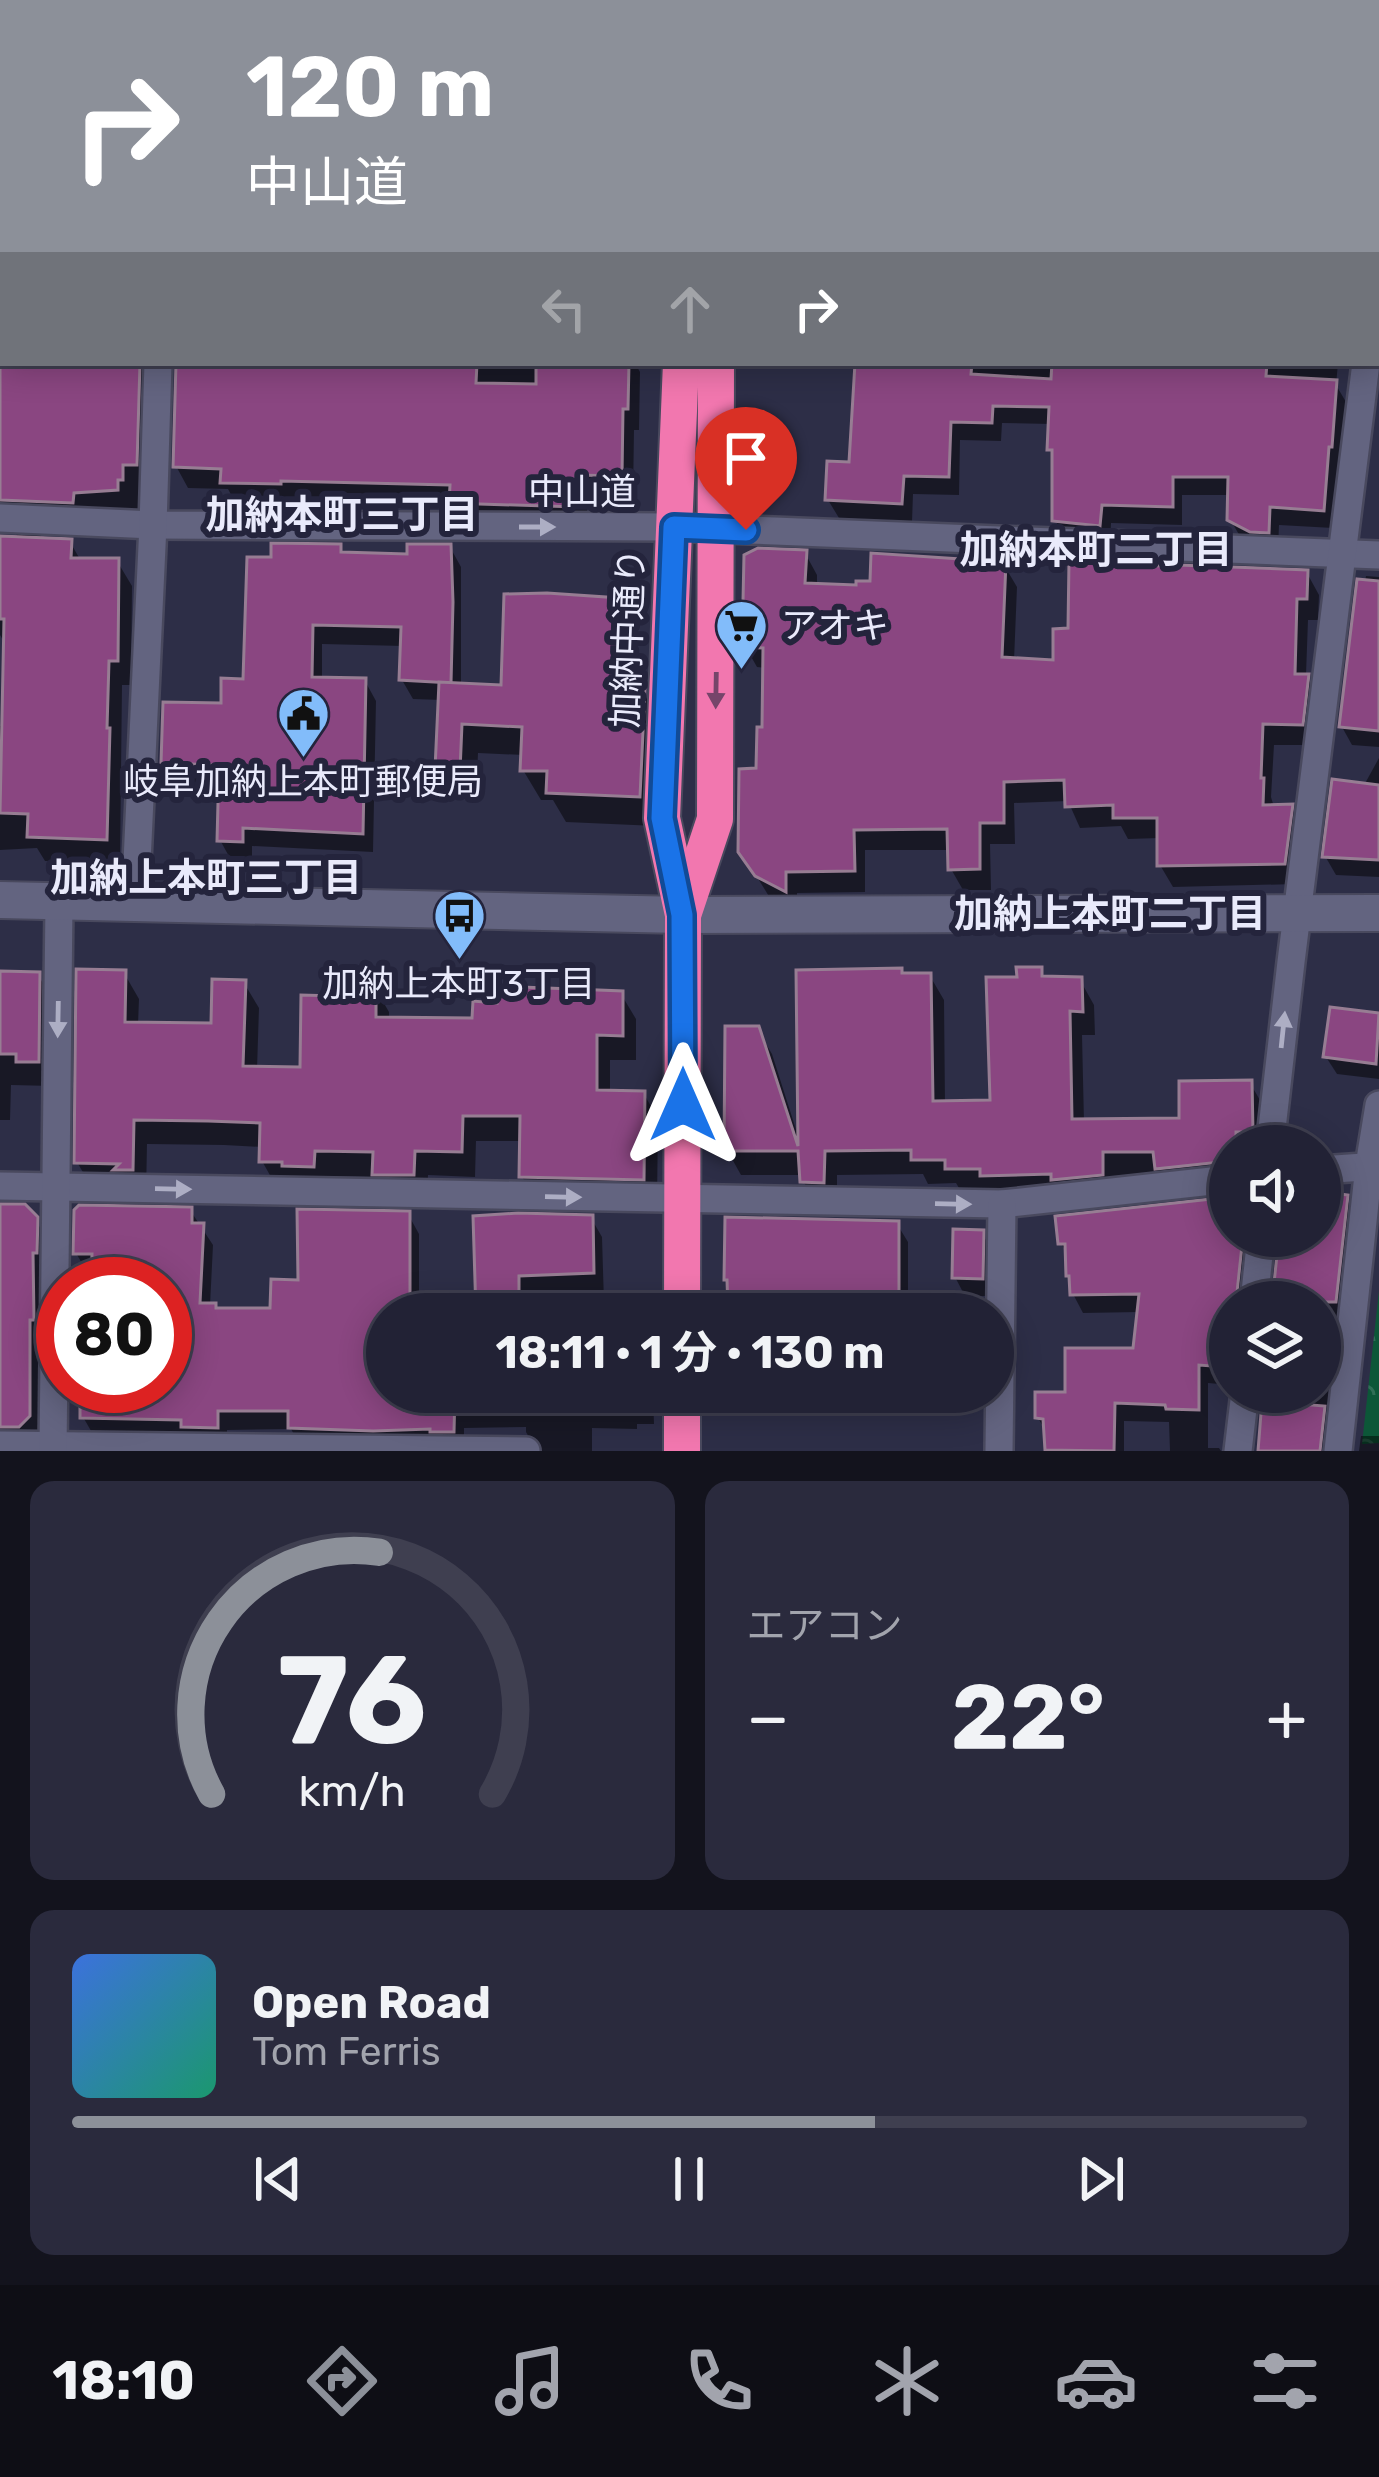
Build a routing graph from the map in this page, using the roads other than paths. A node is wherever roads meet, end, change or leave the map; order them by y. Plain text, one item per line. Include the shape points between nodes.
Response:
1 (158, 366) edge
2 (681, 366) edge
3 (716, 366) edge
4 (1366, 366) edge
5 (0, 518) edge
6 (154, 525) junction
7 (674, 527) junction
8 (718, 529) junction
9 (1341, 552) junction
10 (1379, 555) edge
11 (0, 900) edge
12 (59, 902) junction
13 (135, 904) junction
14 (1379, 913) edge
15 (1298, 914) junction
16 (682, 915) junction
17 (1379, 1105) edge
18 (1273, 1125) edge
19 (1374, 1166) edge
20 (1341, 1168) edge
21 (1209, 1180) edge
22 (0, 1186) edge
23 (56, 1187) junction
24 (683, 1200) junction
25 (1002, 1204) junction
26 (682, 1293) edge
27 (682, 1413) edge
28 (1242, 1413) edge
29 (0, 1445) edge
30 (53, 1448) edge
31 (526, 1451) edge
32 (682, 1451) edge
33 (999, 1451) edge
34 (1238, 1451) edge
35 (1338, 1451) edge

1 - 6 street
2 - 7 highway, 加納中通り
3 - 8 highway, 加納中通り
4 - 9 street
5 - 6 street, 中山道
6 -> 7 street, 中山道
6 - 13 street
7 - 8 street, 中山道
7 - 16 highway, 加納中通り via 662,818
8 - 9 street, 中山道
8 -> 16 highway, 加納中通り via 715,819
9 - 10 street, 中山道
9 - 15 street
11 - 12 street
12 - 13 street
12 -> 23 street
13 - 16 street
14 - 15 street
15 - 16 street
18 -> 15 street
16 - 24 highway, 加納中通り
17 - 19 street
19 - 20 street
19 - 35 street
21 - 25 street
22 - 23 street
23 -> 24 street
23 - 30 street
24 -> 25 street
24 - 26 highway, 加納中通り
25 - 33 street
27 - 32 highway
28 - 34 street
29 - 30 street
30 - 31 street

